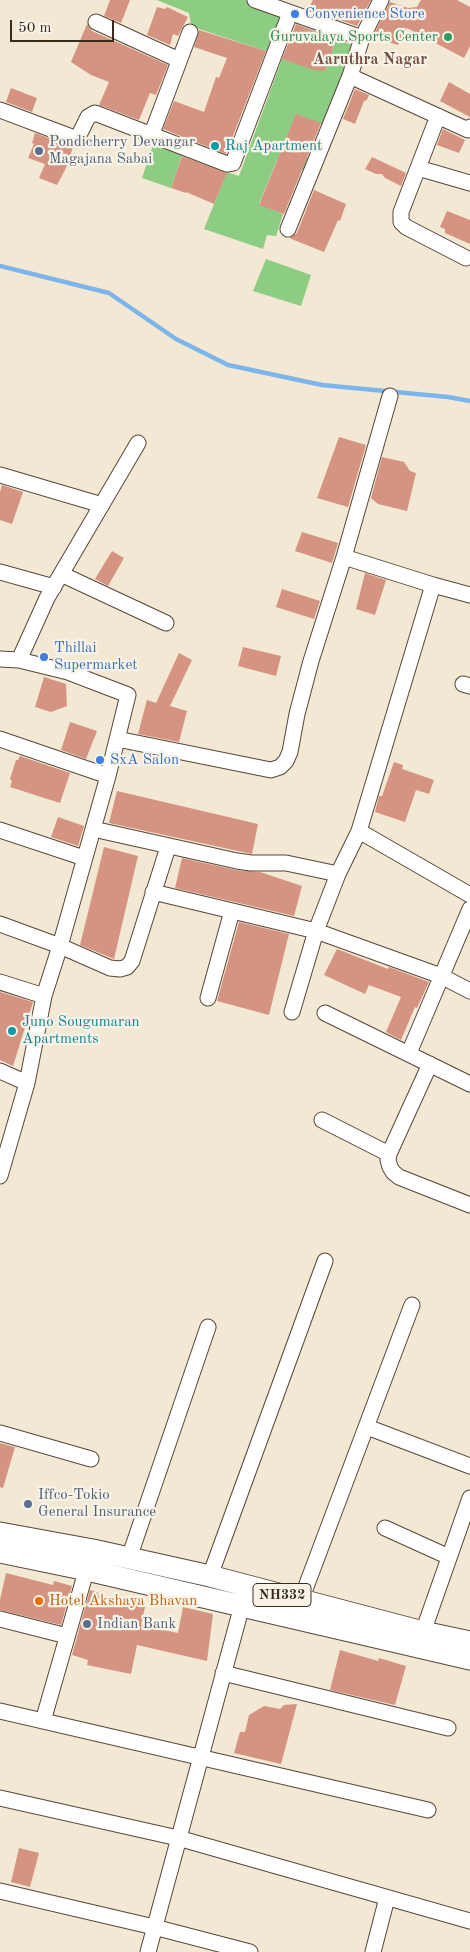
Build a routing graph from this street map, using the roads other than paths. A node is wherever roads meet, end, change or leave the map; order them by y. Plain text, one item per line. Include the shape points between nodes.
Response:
1 (255, 0) edge
2 (381, 0) edge
3 (277, 4) edge
4 (290, 13) junction
5 (96, 22) dead end
6 (190, 32) dead end
7 (362, 38) junction
8 (179, 60) junction
9 (350, 76) junction
10 (0, 110) edge
11 (438, 116) junction
12 (469, 129) edge
13 (151, 136) junction
14 (418, 168) junction
15 (470, 183) edge
16 (288, 229) dead end
17 (466, 258) dead end
18 (390, 396) dead end
19 (138, 443) dead end
20 (0, 475) edge
21 (102, 505) junction
22 (344, 557) junction
23 (0, 572) edge
24 (62, 574) junction
25 (433, 585) junction
26 (54, 587) junction
27 (470, 595) edge
28 (166, 623) dead end
29 (0, 659) edge
30 (19, 660) junction
31 (0, 739) edge
32 (117, 739) junction
33 (108, 776) junction
34 (0, 830) edge
35 (359, 830) junction
36 (102, 832) dead end
37 (168, 847) junction
38 (84, 858) junction
39 (338, 874) junction
40 (153, 892) junction
41 (470, 895) edge
42 (470, 909) edge
43 (232, 911) junction
44 (0, 924) edge
45 (316, 931) junction
46 (60, 946) junction
47 (441, 976) junction
48 (0, 982) edge
49 (470, 991) edge
50 (44, 996) junction
51 (208, 998) dead end
52 (292, 1012) dead end
53 (325, 1014) dead end
54 (410, 1053) junction
55 (430, 1064) junction
56 (0, 1071) edge
57 (26, 1083) junction
58 (470, 1084) edge
59 (322, 1120) dead end
60 (390, 1154) junction
61 (0, 1176) edge
62 (469, 1203) edge
63 (325, 1261) dead end
64 (412, 1305) dead end
65 (208, 1327) dead end
66 (367, 1427) junction
67 (0, 1433) edge
68 (91, 1459) dead end
69 (470, 1466) edge
70 (470, 1498) edge
71 (385, 1528) dead end
72 (0, 1533) edge
73 (0, 1552) edge
74 (449, 1557) junction
75 (129, 1558) junction
76 (90, 1560) junction
77 (210, 1576) junction
78 (244, 1596) junction
79 (301, 1600) junction
80 (0, 1619) edge
81 (423, 1632) junction
82 (67, 1636) junction
83 (470, 1642) edge
84 (470, 1659) edge
85 (224, 1673) junction
86 (0, 1711) edge
87 (43, 1721) junction
88 (448, 1728) dead end
89 (200, 1757) junction
90 (0, 1798) edge
91 (428, 1810) dead end
92 (178, 1838) junction
93 (0, 1891) edge
94 (387, 1898) junction
95 (470, 1921) edge
96 (154, 1927) junction
97 (148, 1952) edge
98 (250, 1952) edge
99 (373, 1952) edge

1 - 3 street
2 - 7 street
3 - 4 street
4 - 7 street
4 - 13 street via 233,163 227,164
5 - 8 street
6 - 8 street
7 - 9 street
8 - 13 street
9 - 11 street
9 - 16 street
10 - 13 street via 77,139 88,117 95,113
11 - 12 street
11 - 14 street
14 - 15 street
14 - 17 street via 400,222
18 - 22 street
19 - 21 street
20 - 21 street
21 - 24 street
22 - 25 street
22 - 32 street via 311,661 290,752 280,767 271,770
23 - 26 street
24 - 26 street
24 - 28 street
25 - 27 street
25 - 35 street
26 - 30 street
29 - 30 street
30 - 32 street via 68,672 128,695
31 - 33 street
32 - 33 street
33 - 38 street
34 - 38 street
35 - 39 street
35 - 41 street
36 - 37 street
37 - 39 street via 244,862 286,864
37 - 40 street
38 - 46 street
39 - 45 street
40 - 43 street
40 - 46 street via 132,961 127,967 110,968
42 - 47 street
43 - 45 street
43 - 51 street
44 - 46 street
45 - 47 street
45 - 52 street
46 - 50 street
47 - 49 street
47 - 54 street
48 - 50 street
50 - 57 street
53 - 54 street
54 - 55 street
55 - 58 street
55 - 60 street
56 - 57 street
57 - 61 street
59 - 60 street
60 - 62 street via 390,1167 399,1177
63 - 77 street
64 - 66 street
65 - 75 street
66 - 69 street
66 - 79 street
67 - 68 street
70 - 74 street
71 - 74 street
72 - 76 highway
73 - 76 highway
74 - 81 street
75 - 76 highway, NH332
75 - 77 highway, NH332
76 - 78 highway
76 - 82 street
77 - 78 highway, NH332
78 - 79 highway, NH332
78 - 84 highway
78 - 85 street
79 - 81 highway, NH332
80 - 82 street
81 - 83 highway, NH332
82 - 87 street
85 - 88 street
85 - 89 street
86 - 87 street
87 - 89 street
89 - 91 street
89 - 92 street
90 - 92 street
92 - 94 street
92 - 96 street
93 - 96 street
94 - 95 street
94 - 99 street
96 - 97 street
96 - 98 street

